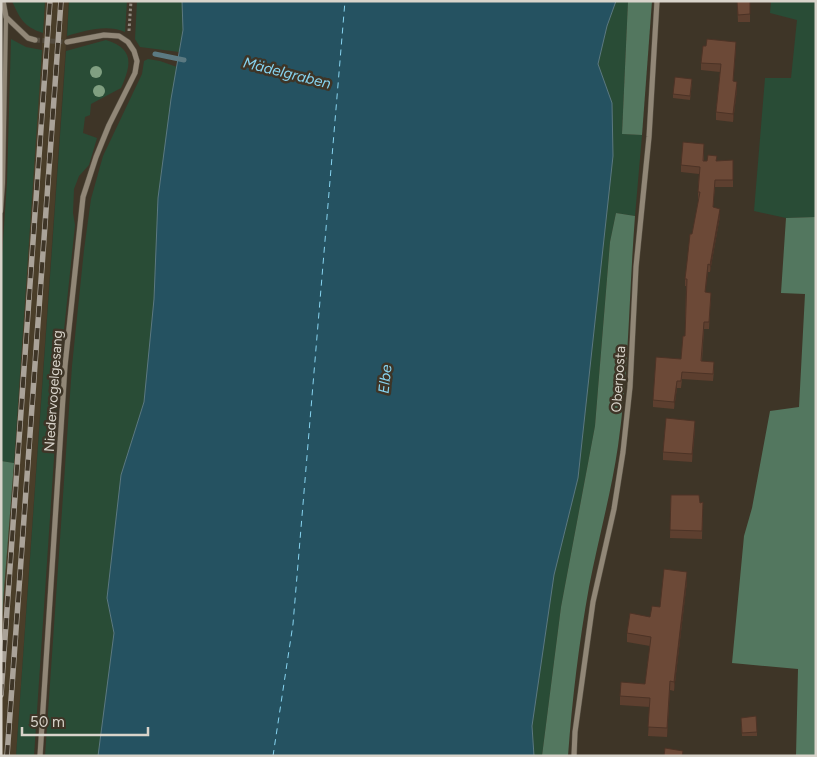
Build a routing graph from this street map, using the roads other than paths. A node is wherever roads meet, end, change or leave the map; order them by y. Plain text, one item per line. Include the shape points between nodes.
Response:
1 (3, 1) edge
2 (656, 1) edge
3 (6, 17) junction
4 (35, 40) tunnel mouth
5 (67, 42) tunnel mouth
6 (1, 211) edge
7 (40, 756) edge
8 (574, 756) edge

1 - 3 street
2 - 8 street, Oberposta via 649,137 623,452 593,602
3 - 4 street via 28,38
3 - 6 lane
5 - 7 street, Niedervogelgesang via 119,36 128,42 137,61 135,73 109,125 83,197 65,366

